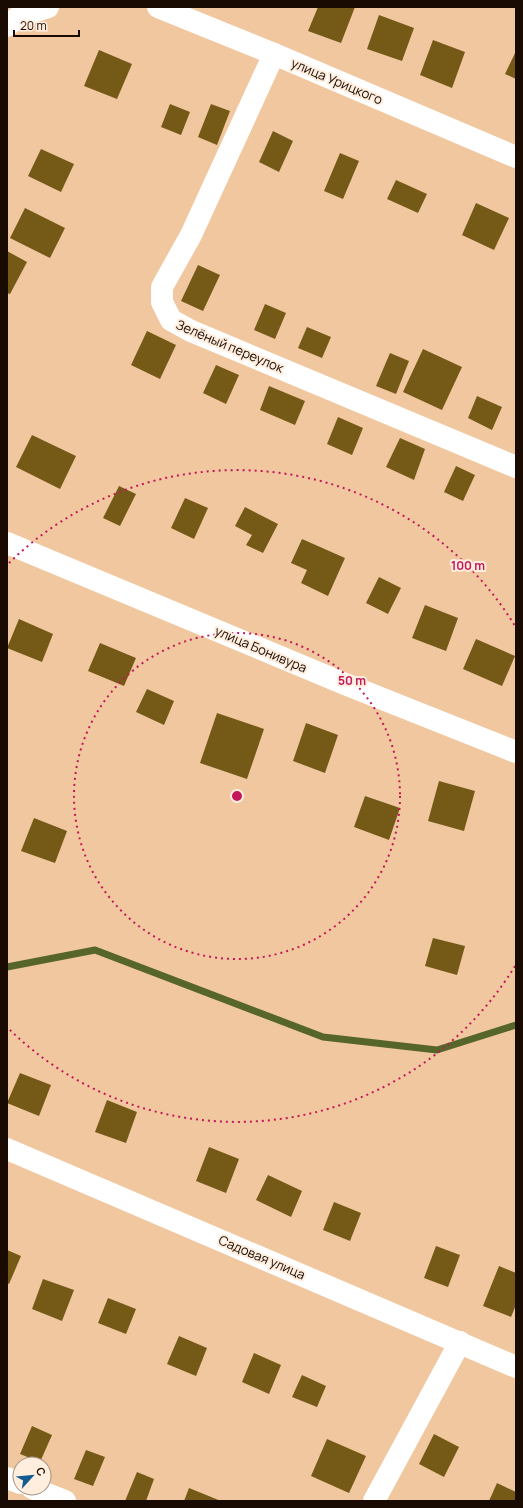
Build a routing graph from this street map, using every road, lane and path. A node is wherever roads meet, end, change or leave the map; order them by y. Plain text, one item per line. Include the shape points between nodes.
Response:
1 (48, 7) edge
2 (158, 7) edge
3 (7, 26) edge
4 (274, 54) junction
5 (516, 157) edge
6 (516, 468) edge
7 (7, 543) edge
8 (516, 752) edge
9 (7, 1149) edge
10 (460, 1342) junction
11 (516, 1367) edge
12 (52, 1496) edge
13 (65, 1501) edge
14 (374, 1501) edge

1 - 3 street via 18,17
2 - 4 street, улица Урицкого
4 - 5 street, улица Урицкого
4 - 6 street, Зелёный переулок via 191,236 162,287 162,302 171,320 191,331
7 - 8 street, улица Бонивура via 345,684
9 - 10 street, Садовая улица
10 - 11 street, Садовая улица
10 - 14 street
12 - 13 street

